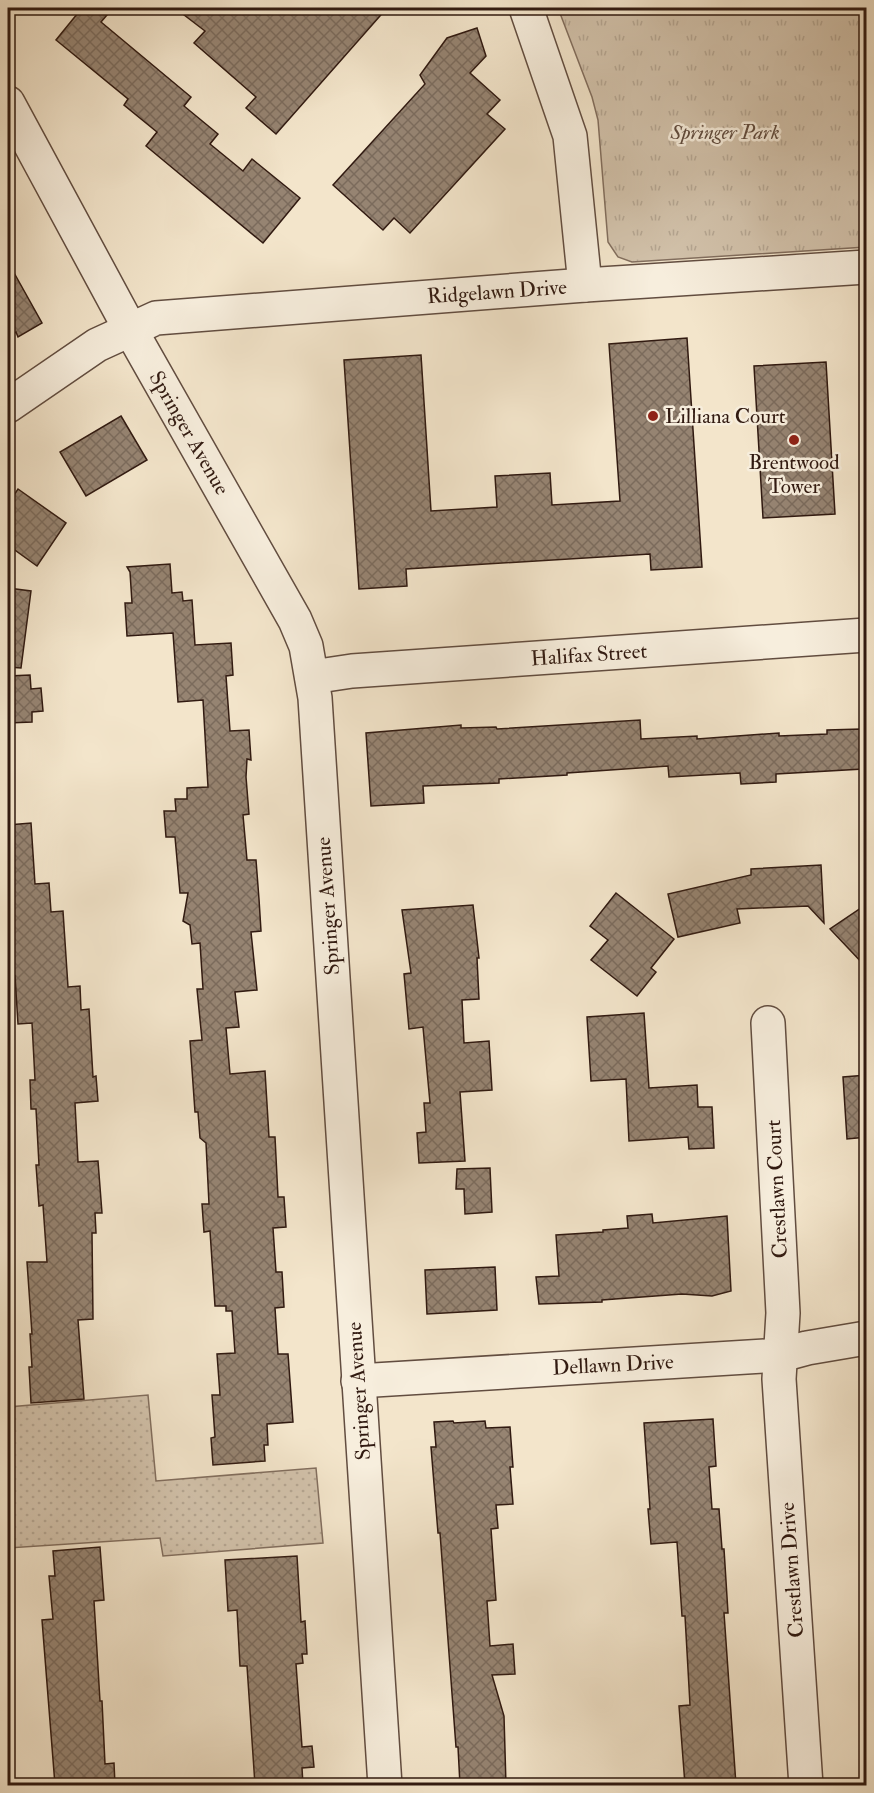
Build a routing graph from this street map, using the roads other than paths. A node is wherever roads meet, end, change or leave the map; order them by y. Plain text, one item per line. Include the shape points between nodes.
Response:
1 (526, 8) edge
2 (8, 103) edge
3 (867, 267) edge
4 (585, 285) junction
5 (130, 329) junction
6 (8, 406) edge
7 (867, 635) edge
8 (312, 677) junction
9 (768, 1023) dead end
10 (867, 1338) edge
11 (781, 1355) junction
12 (358, 1381) junction
13 (385, 1785) edge
14 (806, 1785) edge

1 - 4 street via 570,136
2 - 5 street, Springer Avenue
3 - 4 street, Ridgelawn Drive
4 - 5 street, Ridgelawn Drive via 167,316
5 - 6 street, Ridgelawn Drive via 97,345
5 - 8 street, Springer Avenue via 295,620 306,646
7 - 8 street, Halifax Street
8 - 12 street, Springer Avenue
9 - 11 street, Crestlawn Court via 783,1313
10 - 11 street, Dellawn Drive
11 - 12 street, Dellawn Drive
11 - 14 street, Crestlawn Drive via 779,1379
12 - 13 street, Springer Avenue

